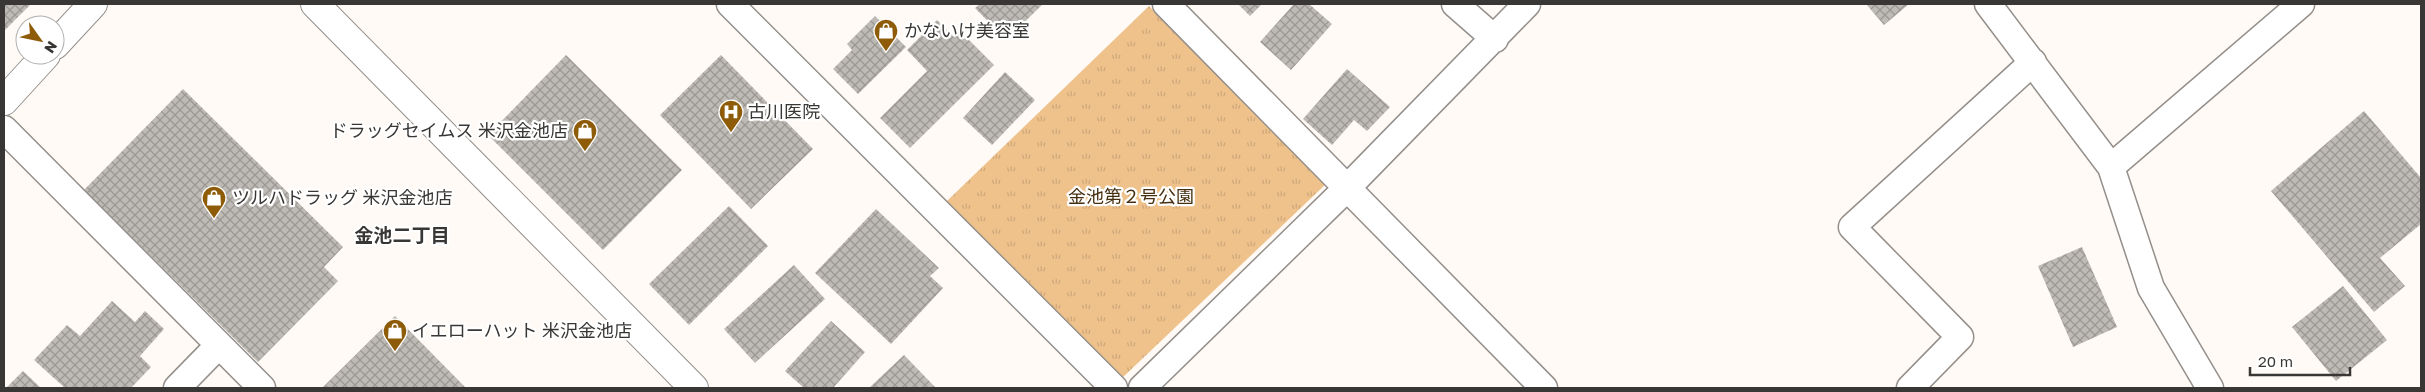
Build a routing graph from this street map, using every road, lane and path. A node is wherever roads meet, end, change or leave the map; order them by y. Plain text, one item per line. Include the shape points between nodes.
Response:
1 (94, 4) edge
2 (315, 4) edge
3 (730, 4) edge
4 (1166, 4) edge
5 (1455, 4) edge
6 (1528, 4) edge
7 (1988, 4) edge
8 (2301, 4) edge
9 (65, 34) edge
10 (1495, 39) junction
11 (2033, 62) junction
12 (37, 65) edge
13 (4, 101) edge
14 (4, 130) edge
15 (2111, 167) junction
16 (1346, 189) junction
17 (219, 345) junction
18 (177, 388) edge
19 (262, 388) edge
20 (694, 388) edge
21 (1114, 388) edge
22 (1142, 388) edge
23 (1544, 388) edge
24 (1910, 388) edge
25 (2210, 388) edge

1 - 9 street
2 - 20 street
3 - 21 street
4 - 16 street
5 - 10 street
6 - 10 street
7 - 11 street
8 - 15 street
10 - 16 street
11 - 15 street
11 - 24 street via 1852,227 1960,337
12 - 13 street
14 - 17 street
15 - 25 street via 2151,288
16 - 22 street
16 - 23 street
17 - 18 street
17 - 19 street

